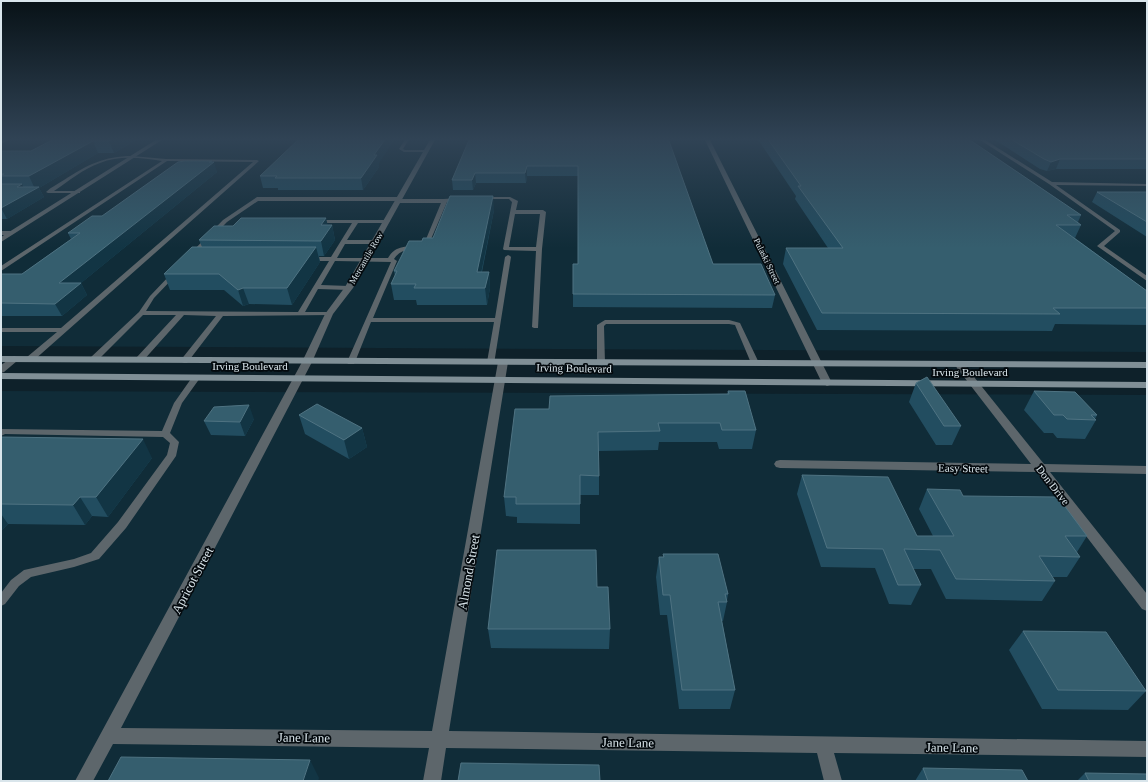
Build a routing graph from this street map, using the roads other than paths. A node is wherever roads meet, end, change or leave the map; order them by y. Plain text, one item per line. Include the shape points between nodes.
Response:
1 (77, 174) edge
2 (106, 174) edge
3 (144, 174) edge
4 (242, 174) edge
5 (414, 174) edge
6 (724, 174) edge
7 (1037, 174) edge
8 (1051, 183) junction
9 (1147, 185) edge
10 (42, 192) dead end
11 (48, 192) junction
12 (78, 192) junction
13 (466, 198) edge
14 (473, 198) edge
15 (399, 200) junction
16 (445, 201) junction
17 (513, 212) junction
18 (387, 220) junction
19 (225, 221) junction
20 (233, 221) dead end
21 (310, 221) edge
22 (356, 221) junction
23 (1, 234) edge
24 (11, 234) junction
25 (1, 240) edge
26 (344, 242) junction
27 (375, 242) junction
28 (539, 249) junction
29 (508, 256) dead end
30 (195, 259) edge
31 (303, 259) edge
32 (334, 259) junction
33 (366, 259) junction
34 (390, 260) junction
35 (1, 269) edge
36 (178, 270) edge
37 (1147, 279) edge
38 (316, 287) junction
39 (349, 288) junction
40 (141, 313) junction
41 (182, 313) junction
42 (221, 314) junction
43 (300, 314) junction
44 (329, 314) junction
45 (370, 320) junction
46 (498, 320) junction
47 (536, 328) dead end
48 (1, 330) edge
49 (64, 330) junction
50 (1, 359) edge
51 (14, 359) junction
52 (30, 359) junction
53 (93, 360) junction
54 (139, 360) junction
55 (184, 361) junction
56 (307, 362) junction
57 (352, 362) junction
58 (491, 362) junction
59 (503, 362) junction
60 (601, 363) junction
61 (755, 363) junction
62 (817, 363) junction
63 (959, 364) junction
64 (1147, 365) edge
65 (1, 370) edge
66 (1, 376) edge
67 (196, 378) junction
68 (298, 378) junction
69 (501, 379) junction
70 (827, 383) junction
71 (975, 384) junction
72 (1147, 385) edge
73 (2, 432) edge
74 (165, 434) junction
75 (780, 464) dead end
76 (1042, 470) junction
77 (1147, 470) edge
78 (1, 601) edge
79 (1147, 605) edge
80 (109, 736) junction
81 (439, 738) junction
82 (823, 745) junction
83 (1147, 749) edge
84 (84, 781) edge
85 (432, 781) edge
86 (833, 781) edge

1 - 11 lane
2 - 12 street
3 - 35 lane
4 - 49 lane
5 - 15 street, Mercantile Row
6 - 62 street, Pulaski Street
7 - 8 lane
8 - 9 lane
8 - 37 lane via 1118,231 1100,246
10 - 11 lane
11 - 12 lane
12 - 24 street
13 - 16 lane
14 - 17 lane via 510,198 515,201
15 - 16 lane
15 - 18 street, Mercantile Row
15 - 19 lane via 257,199
16 - 34 lane via 426,245 399,249 393,252
17 - 28 lane via 543,212
17 - 28 lane via 506,249
18 - 22 lane
18 - 27 street, Mercantile Row
19 - 20 lane
19 - 30 lane via 187,259
21 - 22 lane
22 - 26 lane
23 - 24 lane
24 - 25 street
26 - 27 lane
26 - 32 lane
27 - 33 street, Mercantile Row
28 - 47 lane
29 - 46 lane
31 - 32 lane
32 - 33 lane
32 - 38 lane
33 - 34 lane
33 - 39 street, Mercantile Row
34 - 45 lane via 394,261
36 - 40 lane via 152,297
38 - 39 lane
38 - 43 lane
39 - 44 street, Mercantile Row
40 - 41 lane
40 - 53 lane
41 - 42 lane
41 - 54 lane
42 - 43 lane
42 - 55 lane
43 - 44 lane
44 - 56 street, Mercantile Row
45 - 46 lane
45 - 57 lane
46 - 58 lane
48 - 49 lane
49 - 52 lane
50 - 51 main road, Irving Boulevard
51 - 52 main road, Irving Boulevard
51 - 65 street
52 - 53 main road, Irving Boulevard
53 - 54 main road, Irving Boulevard
54 - 55 main road, Irving Boulevard
55 - 56 main road, Irving Boulevard
56 - 57 main road, Irving Boulevard
56 - 68 street, Mercantile Row
57 - 58 main road, Irving Boulevard
58 - 59 main road, Irving Boulevard
59 - 60 main road, Irving Boulevard
59 - 69 street, Almond Street
60 - 61 main road, Irving Boulevard
60 - 61 lane via 600,325 605,322 738,324
61 - 62 main road, Irving Boulevard
62 - 63 main road, Irving Boulevard
62 - 70 street, Pulaski Street
63 - 64 main road, Irving Boulevard
63 - 71 street, Don Drive
66 - 67 main road, Irving Boulevard
67 - 68 main road, Irving Boulevard
67 - 74 lane via 178,403
68 - 69 main road, Irving Boulevard
68 - 80 street, Apricot Street
69 - 70 main road, Irving Boulevard
69 - 81 street, Almond Street
70 - 71 main road, Irving Boulevard
71 - 72 main road, Irving Boulevard
71 - 76 street, Don Drive
73 - 74 lane
74 - 78 lane via 175,442 171,456 122,525 95,556 28,573 15,583
75 - 76 street, Easy Street
76 - 77 street, Easy Street
76 - 79 street, Don Drive
80 - 81 street, Jane Lane
80 - 84 street, Apricot Street
81 - 82 street, Jane Lane
81 - 85 street, Almond Street
82 - 83 street, Jane Lane
82 - 86 street

